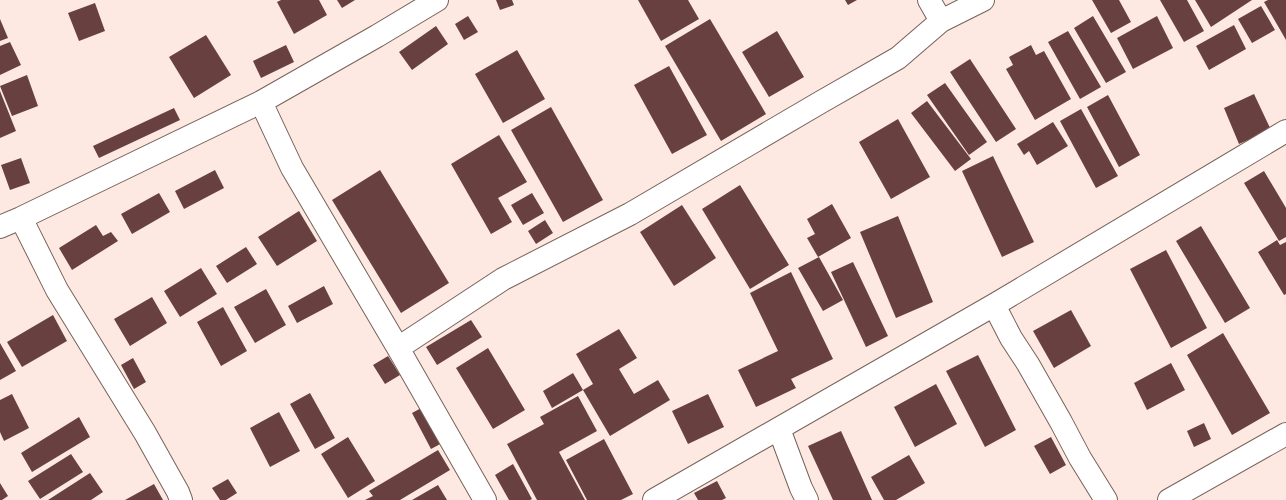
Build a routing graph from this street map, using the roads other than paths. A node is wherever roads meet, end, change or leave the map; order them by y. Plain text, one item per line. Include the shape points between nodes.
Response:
1 (437, 0) edge
2 (929, 0) edge
3 (983, 0) edge
4 (941, 21) junction
5 (261, 102) junction
6 (1286, 131) edge
7 (21, 218) junction
8 (0, 227) edge
9 (994, 305) junction
10 (398, 348) junction
11 (779, 429) junction
12 (1286, 434) edge
13 (181, 500) edge
14 (485, 500) edge
15 (654, 500) edge
16 (807, 500) edge
17 (1106, 500) edge
18 (1169, 500) edge

1 - 5 street
2 - 4 street
3 - 4 street
4 - 10 street via 898,58 630,214 503,279
5 - 7 street
5 - 10 street via 292,168
6 - 9 street
7 - 8 street
7 - 13 street via 57,290 145,433
9 - 11 street
9 - 17 street
10 - 14 street
11 - 15 street
11 - 16 street via 800,488
12 - 18 street

